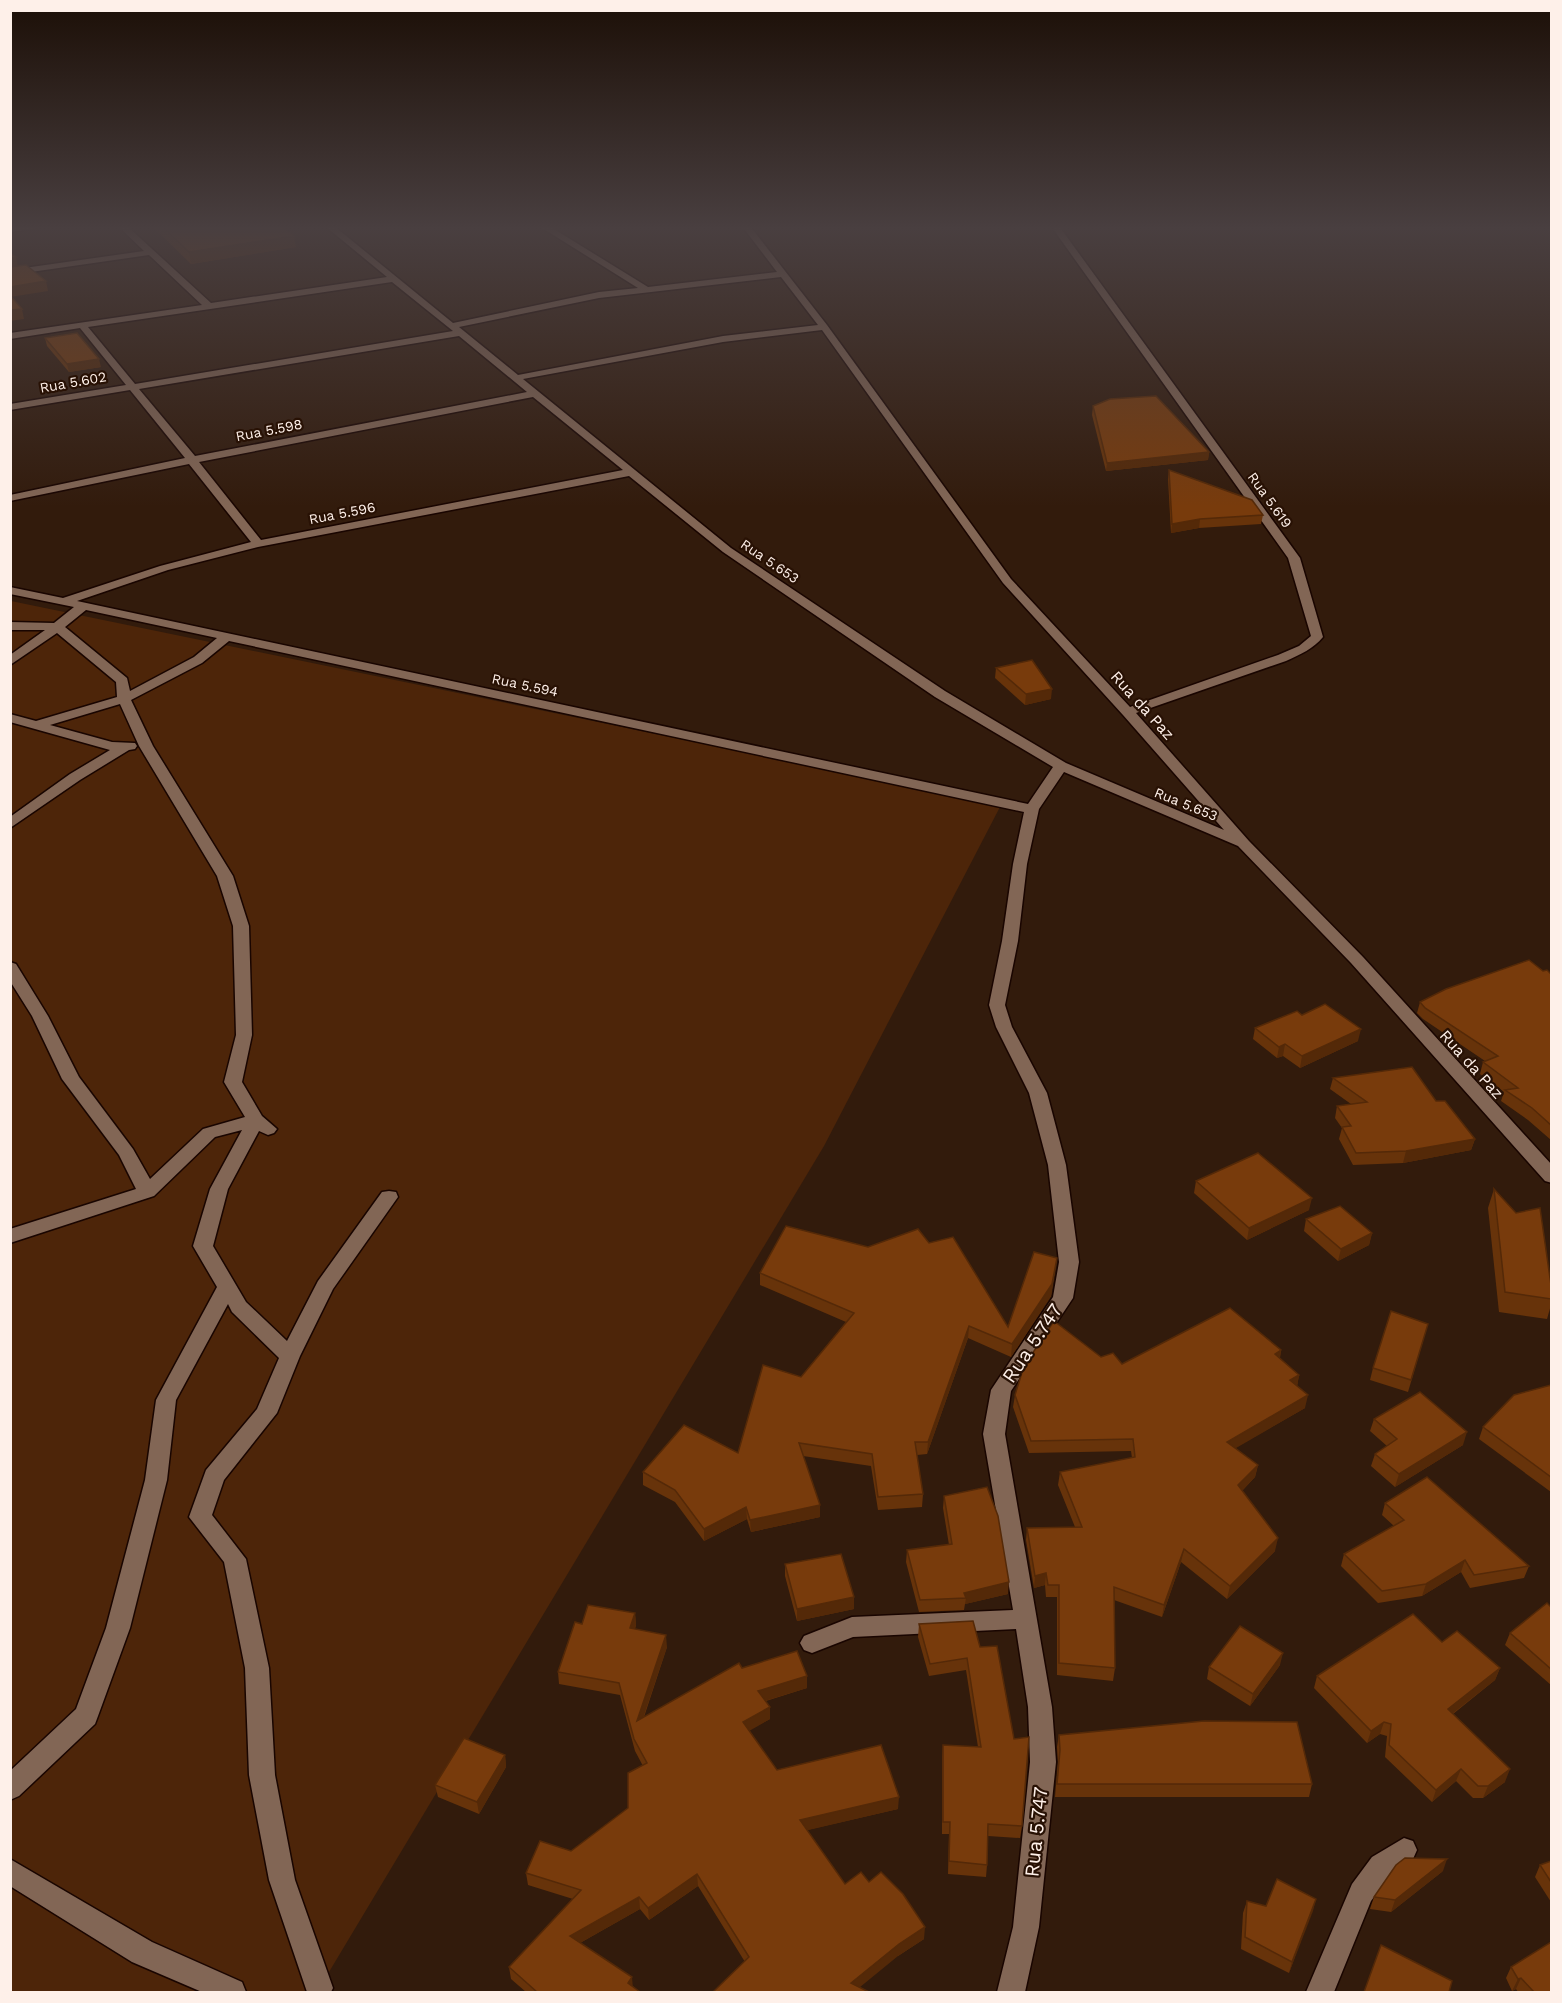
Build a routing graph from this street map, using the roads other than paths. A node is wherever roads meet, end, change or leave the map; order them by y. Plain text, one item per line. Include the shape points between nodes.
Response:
1 (121, 319) edge
2 (443, 319) edge
3 (495, 319) edge
4 (818, 319) edge
5 (1122, 319) edge
6 (82, 325) junction
7 (824, 327) junction
8 (455, 329) junction
9 (10, 336) edge
10 (516, 378) junction
11 (132, 386) junction
12 (534, 394) junction
13 (10, 407) edge
14 (192, 460) junction
15 (631, 472) junction
16 (10, 498) edge
17 (258, 544) junction
18 (10, 590) edge
19 (64, 601) junction
20 (84, 605) junction
21 (10, 626) edge
22 (58, 627) junction
23 (227, 636) junction
24 (10, 661) edge
25 (124, 699) junction
26 (1128, 712) junction
27 (10, 718) edge
28 (36, 725) junction
29 (126, 746) junction
30 (146, 746) junction
31 (1061, 766) junction
32 (1032, 809) junction
33 (10, 824) edge
34 (1244, 844) junction
35 (10, 967) edge
36 (262, 1125) junction
37 (1551, 1177) edge
38 (147, 1192) junction
39 (388, 1197) dead end
40 (10, 1236) edge
41 (227, 1287) junction
42 (290, 1356) junction
43 (1025, 1619) junction
44 (812, 1643) dead end
45 (10, 1788) edge
46 (1404, 1850) dead end
47 (10, 1871) edge
48 (318, 1991) edge
49 (232, 1992) edge
50 (1011, 1992) edge
51 (1320, 1992) edge

1 - 6 street
2 - 8 street, Rua 5.653
3 - 8 street, Rua 5.602
4 - 7 street, Rua da Paz
5 - 26 street, Rua 5.619 via 1294,558 1317,637 1303,649 1282,658
6 - 9 street
6 - 11 street
7 - 10 street via 723,339
7 - 26 street, Rua da Paz via 1007,581
8 - 10 street, Rua 5.653
8 - 11 street, Rua 5.602
10 - 12 street, Rua 5.653
11 - 13 street, Rua 5.602
11 - 14 street
12 - 14 street, Rua 5.598
12 - 15 street, Rua 5.653
14 - 16 street, Rua 5.598
14 - 17 street
15 - 17 street, Rua 5.596
15 - 31 street, Rua 5.653 via 737,556 940,694
17 - 19 street, Rua 5.596 via 164,568
18 - 19 street, Rua 5.594
19 - 20 street, Rua 5.594
20 - 22 street
20 - 23 street, Rua 5.594
21 - 22 street
22 - 24 street
22 - 25 street via 122,681
23 - 25 street via 198,660
23 - 32 street, Rua 5.594
25 - 28 street
25 - 30 street
26 - 34 street, Rua da Paz
27 - 28 street
28 - 29 street via 112,746
29 - 30 street
29 - 33 street
30 - 36 street via 225,876 241,926 244,1035 233,1082
31 - 32 street
31 - 34 street, Rua 5.653
32 - 43 street, Rua 5.747 via 998,1005 1004,1027 1038,1093 1057,1165 1069,1262 1063,1298 1000,1390 994,1434
34 - 37 street, Rua da Paz via 1356,960
35 - 38 street via 71,1079 127,1153
36 - 38 street via 209,1133
36 - 41 street via 219,1189 203,1246
38 - 40 street
39 - 42 street via 325,1286
41 - 42 street via 239,1307
41 - 45 street via 166,1400 153,1491 118,1628 86,1716
42 - 48 street via 266,1413 214,1476 200,1517 235,1559 257,1668 262,1775 282,1880
43 - 44 street via 852,1627
43 - 50 street, Rua 5.747 via 1040,1707 1043,1762 1026,1927
46 - 51 street via 1381,1866 1361,1893
47 - 49 street via 142,1952

